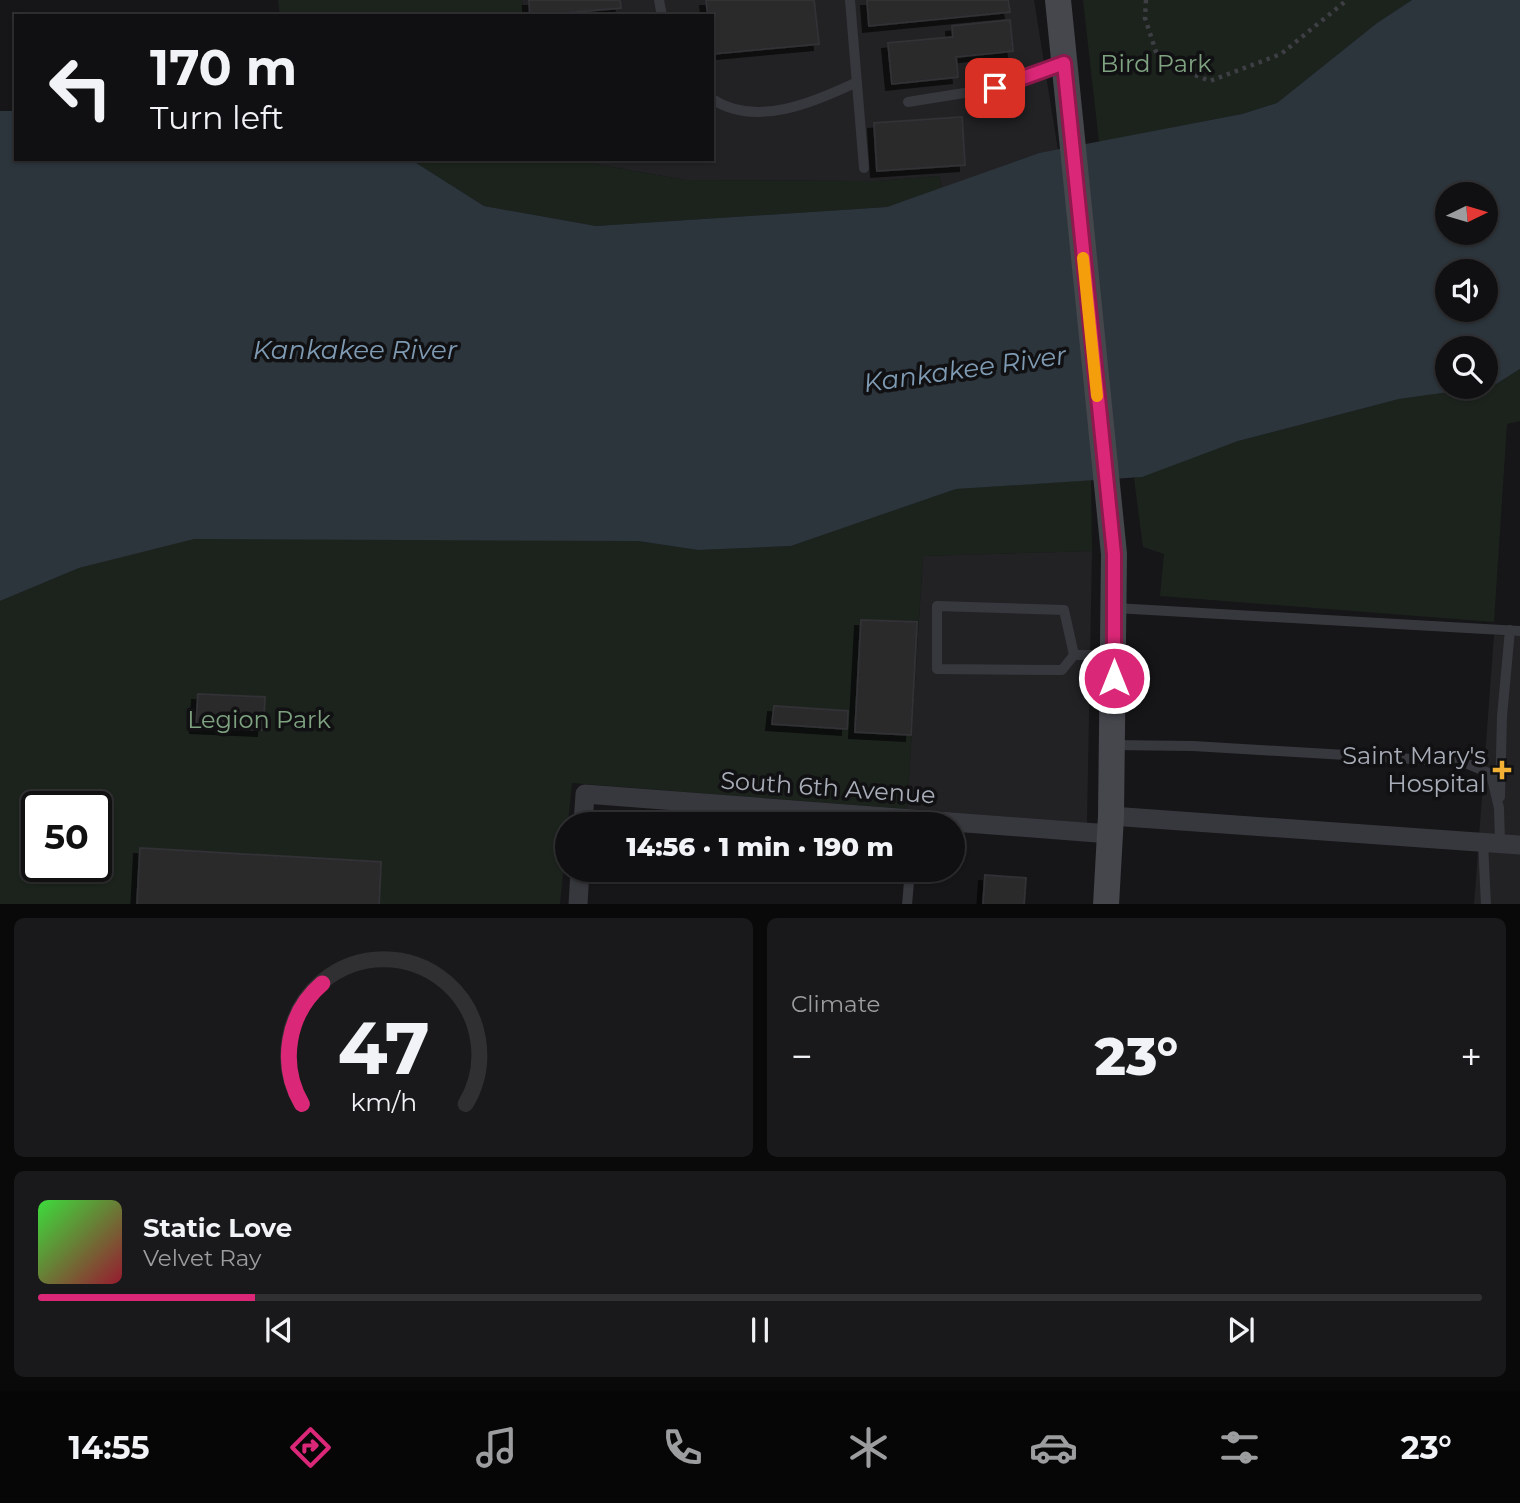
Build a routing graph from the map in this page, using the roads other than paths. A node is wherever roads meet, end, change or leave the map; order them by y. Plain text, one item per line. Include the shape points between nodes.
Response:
1 (850, 0) edge
2 (1058, 0) edge
3 (1064, 63) junction
4 (857, 82) junction
5 (714, 100) edge
6 (908, 102) dead end
7 (864, 168) dead end
8 (1113, 608) junction
9 (1515, 630) edge
10 (1074, 655) junction
11 (1114, 656) junction
12 (1112, 746) junction
13 (1499, 808) junction
14 (584, 812) edge
15 (798, 812) edge
16 (965, 823) edge
17 (1111, 825) junction
18 (1492, 843) junction
19 (1520, 845) edge
20 (579, 882) edge
21 (909, 882) edge
22 (578, 904) edge
23 (907, 904) edge
24 (1106, 904) edge
25 (1486, 904) edge

1 - 4 lane
2 - 3 main road
3 - 6 lane via 995,88
3 - 8 main road via 1114,554
4 - 5 lane via 818,101 783,110 743,110
4 - 7 lane
8 - 9 lane
8 - 11 main road
9 - 13 lane via 1502,716
10 - 10 lane via 1065,610 937,606 937,668 1062,670
10 - 11 lane
11 - 12 main road
12 - 13 lane via 1193,746 1462,762 1491,774
12 - 17 main road
13 - 18 lane
14 - 15 street, South 6th Avenue via 585,794
16 - 17 street, South 6th Avenue
17 - 18 street, South 6th Avenue
17 - 24 main road
18 - 19 street, South 6th Avenue
18 - 25 lane
20 - 22 street
21 - 23 lane

